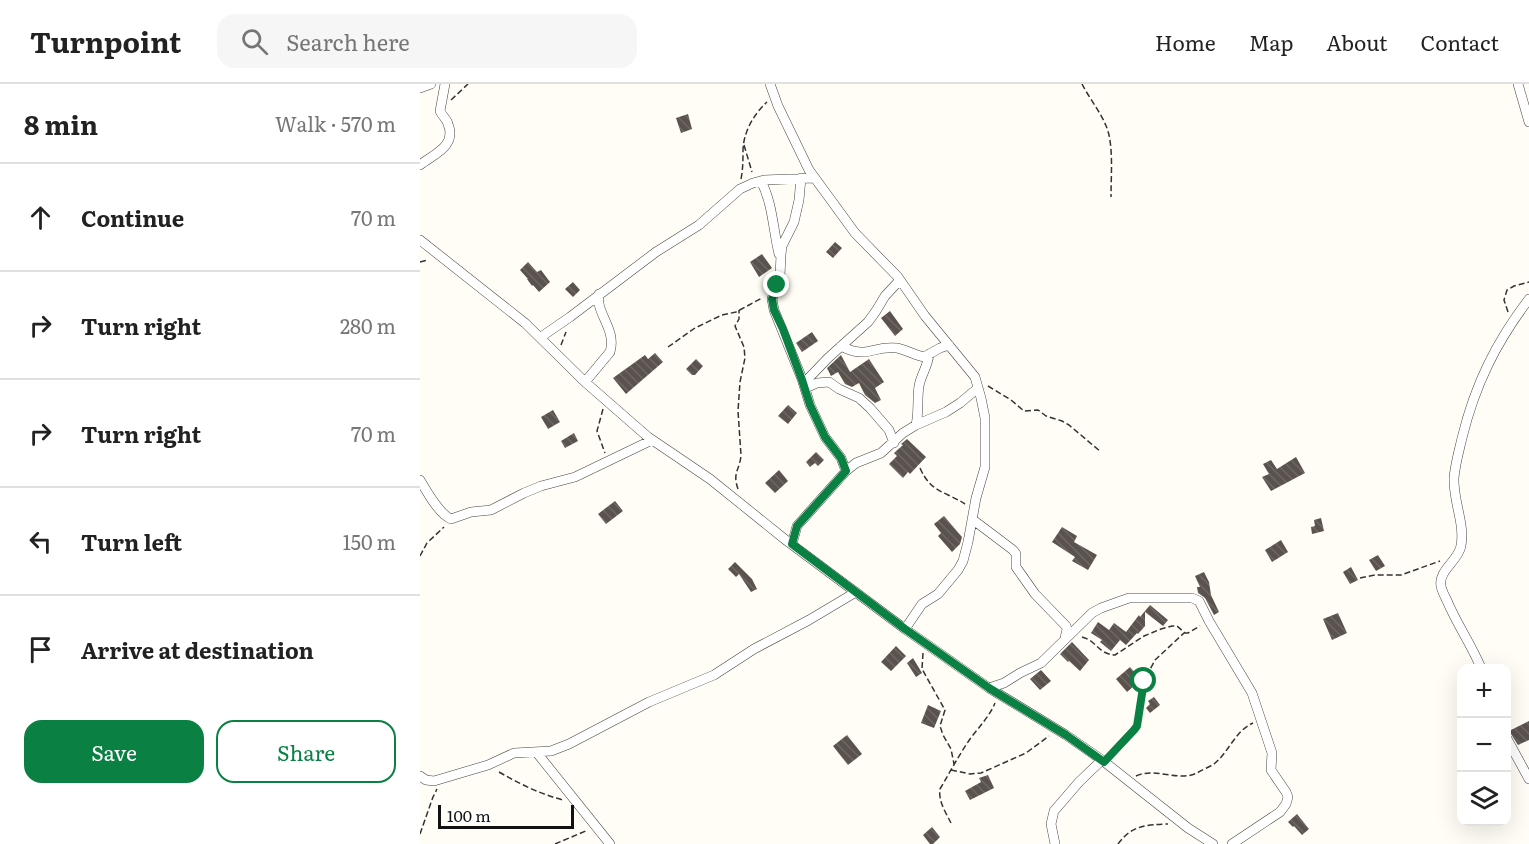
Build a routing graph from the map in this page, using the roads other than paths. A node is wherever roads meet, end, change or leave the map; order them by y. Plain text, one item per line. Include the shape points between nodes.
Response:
1 (431, 84) edge
2 (445, 84) edge
3 (770, 84) edge
4 (1518, 84) edge
5 (420, 88) edge
6 (1529, 122) edge
7 (420, 165) edge
8 (801, 178) junction
9 (814, 178) junction
10 (761, 181) junction
11 (420, 240) edge
12 (781, 258) junction
13 (900, 280) junction
14 (599, 294) junction
15 (1529, 299) edge
16 (541, 338) junction
17 (949, 345) junction
18 (841, 346) junction
19 (929, 354) junction
20 (585, 382) junction
21 (805, 386) junction
22 (978, 388) junction
23 (916, 424) junction
24 (652, 440) junction
25 (894, 443) junction
26 (846, 471) junction
27 (420, 480) edge
28 (973, 516) junction
29 (792, 544) junction
30 (856, 592) junction
31 (905, 629) junction
32 (1068, 636) junction
33 (1479, 664) edge
34 (989, 688) junction
35 (1511, 746) edge
36 (537, 753) junction
37 (1103, 761) junction
38 (420, 776) edge
39 (1529, 779) edge
40 (610, 844) edge
41 (1055, 844) edge
42 (1213, 844) edge
43 (1232, 844) edge

1 - 5 street
2 - 7 street via 440,106 448,121 448,144
3 - 9 street
4 - 6 street
8 - 9 street
8 - 10 street
8 - 12 street via 799,200
9 - 13 street via 855,232
10 - 12 street
10 - 14 street via 737,191 699,225
11 - 16 street
12 - 21 street via 774,310
13 - 17 street
13 - 18 street via 868,322
14 - 16 street
14 - 20 street via 598,304 612,346
15 - 33 street via 1478,384 1454,479 1461,548 1441,584
16 - 20 street
17 - 19 street
17 - 22 street via 975,377
18 - 19 street via 852,352 895,348 924,357
18 - 21 street
19 - 23 street via 921,374
20 - 24 street
21 - 25 street via 829,382 859,398 889,430
21 - 26 street via 825,437
22 - 23 street via 960,404
22 - 28 street via 985,418 986,458
23 - 25 street
24 - 27 street via 575,477 524,492 491,510 451,519
24 - 29 street via 710,479
25 - 26 street
26 - 29 street via 797,526
28 - 31 street via 958,570 938,594 922,604
28 - 32 street via 1013,550 1016,567 1066,626
29 - 30 street
30 - 31 street
30 - 36 street via 714,675 649,702 570,744
31 - 34 street
32 - 34 street via 1041,663
32 - 43 street via 1097,610 1133,598 1199,601 1252,693 1273,756 1272,770 1288,801 1272,818
34 - 37 street
35 - 39 street
36 - 38 street via 514,753 488,765 430,781
36 - 40 street
37 - 41 street via 1054,811 1051,824
37 - 42 street

